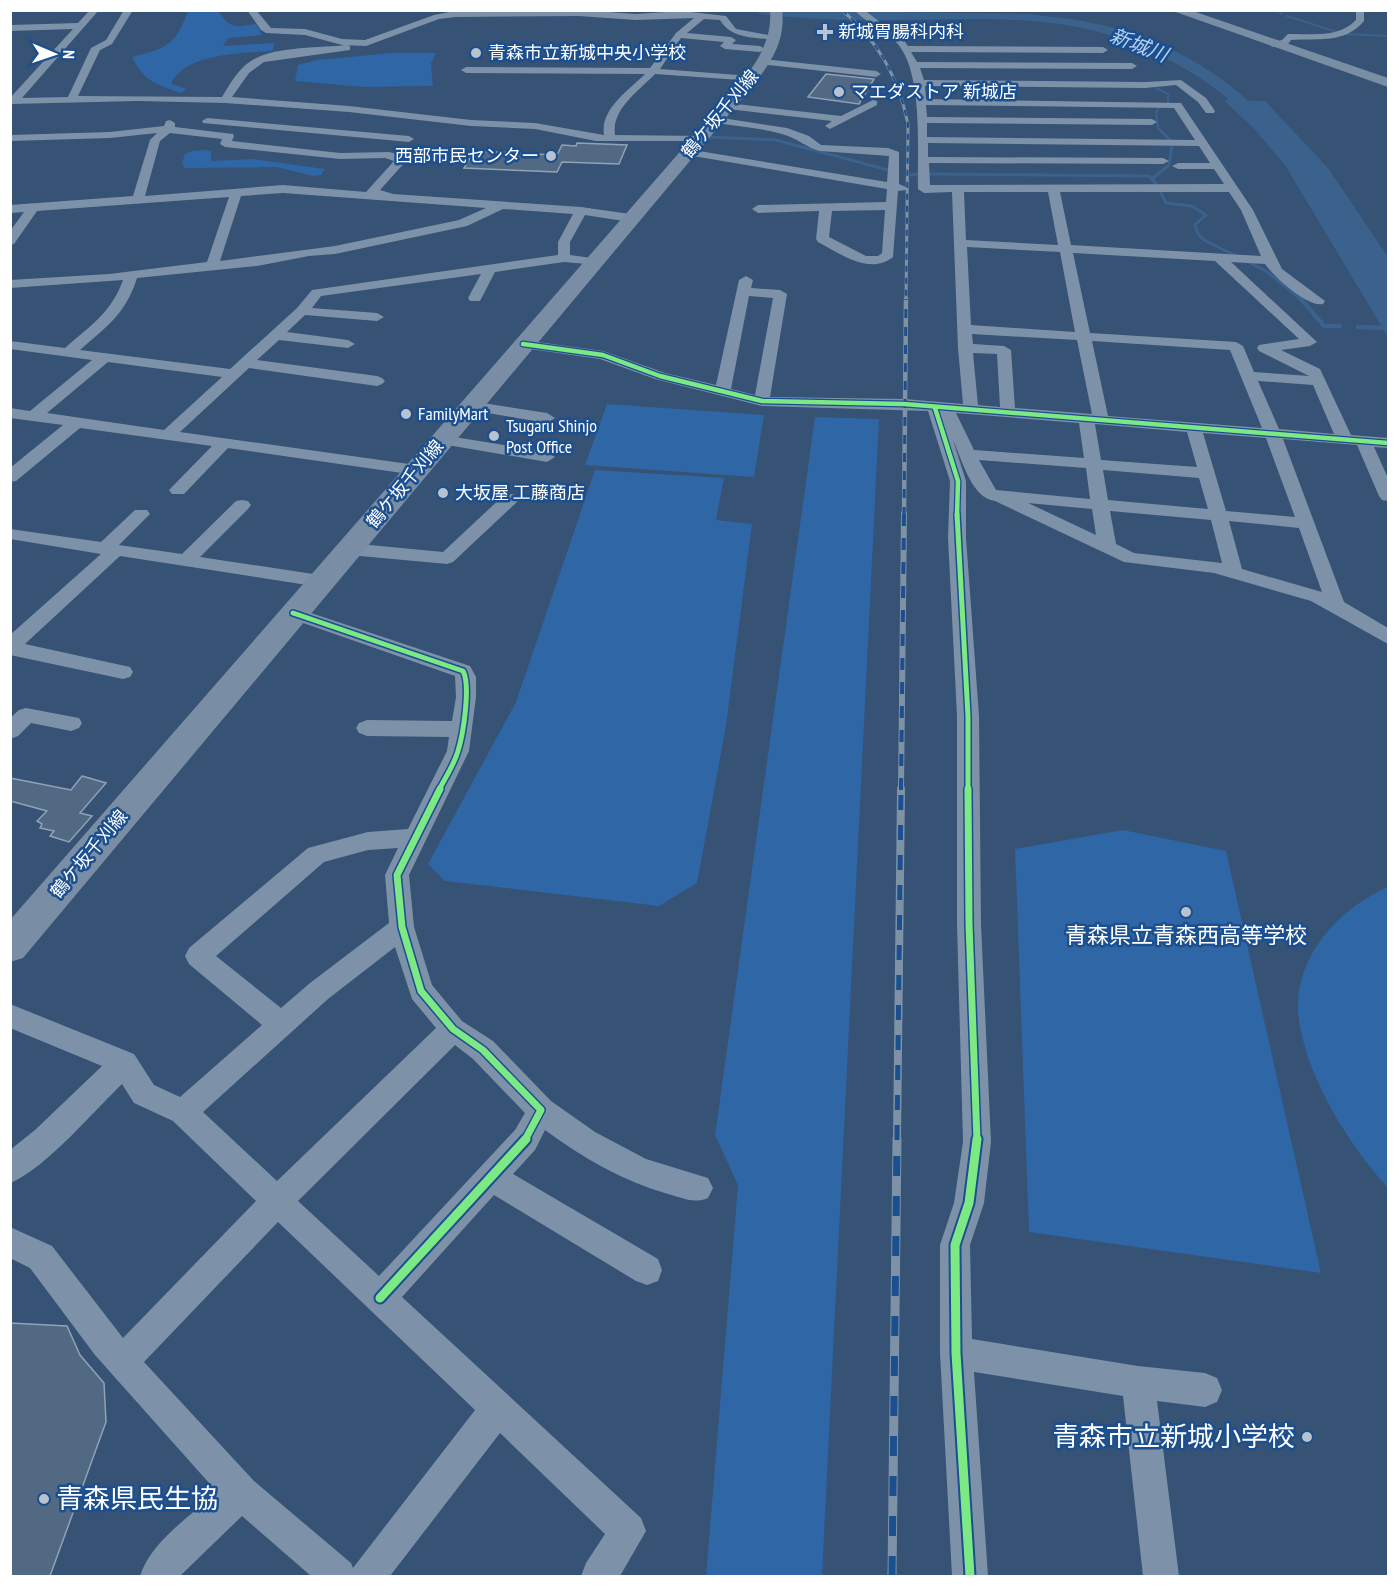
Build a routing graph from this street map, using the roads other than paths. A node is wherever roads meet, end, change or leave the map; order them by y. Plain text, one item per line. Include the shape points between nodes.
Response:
1 (95, 10) edge
2 (129, 10) edge
3 (251, 10) edge
4 (455, 10) edge
5 (626, 10) edge
6 (858, 10) edge
7 (1176, 10) edge
8 (1360, 10) edge
9 (505, 12) edge
10 (526, 12) edge
11 (567, 12) edge
12 (701, 13) edge
13 (465, 14) junction
14 (30, 16) dead end
15 (636, 17) junction
16 (82, 26) junction
17 (14, 28) edge
18 (395, 34) junction
19 (10, 35) edge
20 (679, 35) junction
21 (768, 44) edge
22 (1273, 44) junction
23 (906, 49) junction
24 (1103, 50) dead end
25 (914, 65) junction
26 (1132, 66) dead end
27 (466, 70) dead end
28 (653, 71) junction
29 (876, 74) dead end
30 (920, 83) junction
31 (1389, 83) edge
32 (190, 99) junction
33 (225, 100) junction
34 (12, 101) edge
35 (71, 101) junction
36 (920, 102) junction
37 (873, 103) dead end
38 (173, 105) junction
39 (142, 110) dead end
40 (1210, 111) dead end
41 (432, 118) junction
42 (183, 119) dead end
43 (843, 119) junction
44 (195, 120) dead end
45 (921, 120) junction
46 (1152, 122) dead end
47 (169, 125) junction
48 (705, 132) junction
49 (415, 133) junction
50 (10, 138) edge
51 (610, 138) junction
52 (807, 139) junction
53 (921, 140) junction
54 (1202, 143) junction
55 (730, 147) dead end
56 (389, 155) junction
57 (923, 160) junction
58 (1163, 161) dead end
59 (1178, 166) dead end
60 (1218, 166) junction
61 (901, 188) junction
62 (1233, 188) junction
63 (924, 189) junction
64 (1053, 189) junction
65 (958, 191) junction
66 (236, 192) junction
67 (396, 198) junction
68 (138, 200) junction
69 (501, 206) junction
70 (891, 206) junction
71 (826, 207) junction
72 (33, 208) junction
73 (10, 209) edge
74 (758, 209) dead end
75 (581, 211) junction
76 (630, 218) junction
77 (12, 238) edge
78 (960, 243) junction
79 (1065, 249) junction
80 (1218, 257) junction
81 (564, 258) junction
82 (1269, 260) junction
83 (594, 262) junction
84 (212, 266) junction
85 (490, 267) junction
86 (131, 275) junction
87 (747, 277) dead end
88 (10, 284) edge
89 (743, 292) junction
90 (475, 298) dead end
91 (1318, 301) dead end
92 (302, 311) junction
93 (377, 317) dead end
94 (964, 329) junction
95 (276, 335) junction
96 (1082, 337) junction
97 (348, 344) dead end
98 (523, 344) junction
99 (10, 345) edge
100 (1236, 346) junction
101 (965, 348) junction
102 (1268, 348) junction
103 (69, 352) junction
104 (106, 356) junction
105 (239, 368) junction
106 (1248, 376) junction
107 (377, 381) dead end
108 (1318, 381) junction
109 (722, 393) junction
110 (762, 401) junction
111 (470, 406) junction
112 (941, 409) junction
113 (971, 411) junction
114 (10, 413) edge
115 (1008, 414) junction
116 (34, 416) junction
117 (547, 418) dead end
118 (1094, 420) junction
119 (78, 421) junction
120 (1194, 428) junction
121 (169, 434) junction
122 (1273, 434) junction
123 (442, 440) junction
124 (1345, 440) junction
125 (1364, 441) junction
126 (225, 442) junction
127 (1389, 443) edge
128 (968, 454) junction
129 (547, 457) dead end
130 (1093, 464) junction
131 (416, 470) junction
132 (1205, 473) junction
133 (10, 477) edge
134 (178, 490) dead end
135 (1389, 496) edge
136 (1002, 498) junction
137 (510, 499) dead end
138 (242, 505) dead end
139 (1100, 506) junction
140 (141, 514) dead end
141 (1219, 516) junction
142 (1307, 523) junction
143 (14, 537) edge
144 (1107, 547) junction
145 (110, 549) junction
146 (349, 549) junction
147 (186, 561) junction
148 (1234, 572) junction
149 (320, 581) junction
150 (1336, 605) junction
151 (293, 613) junction
152 (1389, 637) edge
153 (10, 647) edge
154 (123, 672) dead end
155 (71, 723) dead end
156 (367, 728) dead end
157 (461, 729) junction
158 (10, 731) edge
159 (416, 838) junction
160 (402, 927) junction
161 (10, 947) edge
162 (10, 1016) edge
163 (282, 1025) junction
164 (453, 1029) junction
165 (124, 1063) junction
166 (541, 1110) junction
167 (183, 1112) junction
168 (10, 1168) edge
169 (491, 1177) junction
170 (698, 1188) dead end
171 (278, 1200) junction
172 (10, 1242) edge
173 (647, 1270) dead end
174 (380, 1298) junction
175 (956, 1353) junction
176 (122, 1362) junction
177 (1138, 1382) junction
178 (1205, 1390) dead end
179 (496, 1409) junction
180 (243, 1493) junction
181 (158, 1576) edge
182 (338, 1576) edge
183 (368, 1576) edge
184 (599, 1576) edge
185 (970, 1576) edge
186 (1161, 1576) edge

1 - 16 street
2 - 35 street via 109,42 96,48
3 - 18 street via 269,31 312,34 351,43 366,43
4 - 13 street
5 - 15 street
6 - 23 street via 878,26 897,34
7 - 22 main road
8 - 22 street via 1360,21 1350,30 1320,39 1288,37 1285,42
9 - 10 street
9 - 13 street
10 - 11 street
11 - 15 street
12 - 15 street
12 - 20 street
12 - 21 street via 723,18 734,31
13 - 18 street via 437,17
14 - 17 street
16 - 17 street
16 - 34 street
17 - 19 street
18 - 33 street via 389,42 380,44 256,61
20 - 21 street via 731,40 725,46
20 - 28 street
21 - 28 street
21 - 29 street
21 - 48 main road, 鶴ケ坂千刈線
22 - 31 main road
23 - 24 street
23 - 25 street
25 - 26 street
25 - 30 street
27 - 28 street
28 - 51 street via 611,114
30 - 36 street
30 - 40 street via 1178,82
32 - 33 street
32 - 35 street
32 - 38 street
33 - 41 street
34 - 35 street
36 - 45 street
36 - 54 street via 1177,105
37 - 43 street
38 - 39 street
38 - 47 street
41 - 49 street
41 - 51 street via 536,126
42 - 47 street
43 - 48 street
43 - 52 street
44 - 49 street
45 - 46 street
45 - 53 street
47 - 50 street via 110,135
47 - 56 street via 229,136 225,144 340,156
47 - 68 street via 154,140
48 - 51 street
48 - 52 street via 777,130
48 - 55 street
48 - 61 street via 799,167
48 - 76 main road, 鶴ケ坂千刈線
49 - 56 street
52 - 61 street via 814,147 895,154
53 - 54 street
53 - 57 street
54 - 60 street
56 - 67 street via 404,160 372,191 399,195
57 - 58 street
57 - 63 street
59 - 60 street
60 - 62 street
61 - 63 street
61 - 70 street
62 - 64 street
62 - 82 street
63 - 65 street
64 - 65 street
64 - 79 street
65 - 78 street
66 - 67 street via 283,189
66 - 68 street
66 - 84 street
67 - 69 street
68 - 72 street
69 - 75 street
69 - 84 street via 463,223 360,246
70 - 71 street
70 - 71 street via 888,254 881,260 864,260 822,239
71 - 74 street via 793,203
72 - 73 street
72 - 77 street
75 - 76 street
75 - 81 street via 564,242
76 - 83 main road, 鶴ケ坂千刈線
78 - 79 street
78 - 94 street
79 - 80 street
79 - 96 street
80 - 82 street
80 - 102 street via 1310,342
81 - 83 street
81 - 85 street
82 - 91 street via 1278,272
83 - 98 main road, 鶴ケ坂千刈線
84 - 86 street
85 - 90 street
85 - 92 street via 317,292
86 - 88 street
86 - 103 street via 115,311
87 - 89 street
89 - 109 street
89 - 110 street via 780,294
92 - 93 street
92 - 95 street
94 - 96 street
94 - 101 street
95 - 97 street
95 - 105 street
96 - 100 street
96 - 118 street
98 - 109 street via 603,356
98 - 111 main road, 鶴ケ坂千刈線
99 - 103 street
100 - 102 street
100 - 106 street
101 - 113 street
101 - 115 street via 1004,350
102 - 108 street via 1314,372
103 - 104 street
104 - 105 street
104 - 116 street
105 - 107 street
105 - 121 street
106 - 108 street
106 - 122 street
108 - 124 street
109 - 110 street
110 - 112 street via 882,403
111 - 117 street
111 - 123 main road, 鶴ケ坂千刈線
112 - 113 street
112 - 128 street
112 - 175 street via 958,481 957,538 968,716 969,924 977,1142 969,1203 955,1245
113 - 115 street
114 - 116 street
115 - 118 street
116 - 119 street
118 - 120 street
118 - 130 street
119 - 121 street
119 - 133 street
120 - 122 street
120 - 132 street
121 - 126 street
122 - 124 street
122 - 142 street
123 - 129 street
123 - 131 main road, 鶴ケ坂千刈線
124 - 125 street
125 - 127 street
125 - 135 street
126 - 131 street
126 - 134 street
128 - 130 street
128 - 136 street via 984,488
130 - 132 street
130 - 139 street
131 - 146 main road, 鶴ケ坂千刈線
132 - 141 street
136 - 139 street
136 - 144 street
137 - 146 street via 447,558
138 - 147 street
139 - 141 street
139 - 144 street
140 - 145 street
141 - 142 street
141 - 148 street
142 - 150 street
143 - 145 street
144 - 148 street via 1130,558
145 - 147 street
145 - 153 street
146 - 149 main road, 鶴ケ坂千刈線
147 - 149 street
148 - 150 street
149 - 151 main road, 鶴ケ坂千刈線
150 - 152 street
151 - 157 street via 463,671 466,696
151 - 161 main road, 鶴ケ坂千刈線
153 - 154 street
155 - 158 street via 26,715
156 - 157 street
157 - 159 street via 458,752
159 - 160 street via 397,875
159 - 163 street via 369,841 316,855 198,956
160 - 163 street
160 - 164 street via 421,991
162 - 165 street
163 - 167 street
164 - 166 street via 483,1050
164 - 171 street
165 - 167 street via 144,1094
165 - 168 street via 45,1140
166 - 169 street via 525,1140
166 - 170 street via 585,1142 641,1172
167 - 171 street
169 - 173 street
169 - 174 street
171 - 174 street
171 - 176 street
172 - 176 street via 41,1257
174 - 179 street
175 - 177 street
175 - 185 street
176 - 180 street
177 - 178 street
177 - 186 street
179 - 183 street
179 - 184 street via 628,1532
180 - 181 street via 172,1557
180 - 182 street

